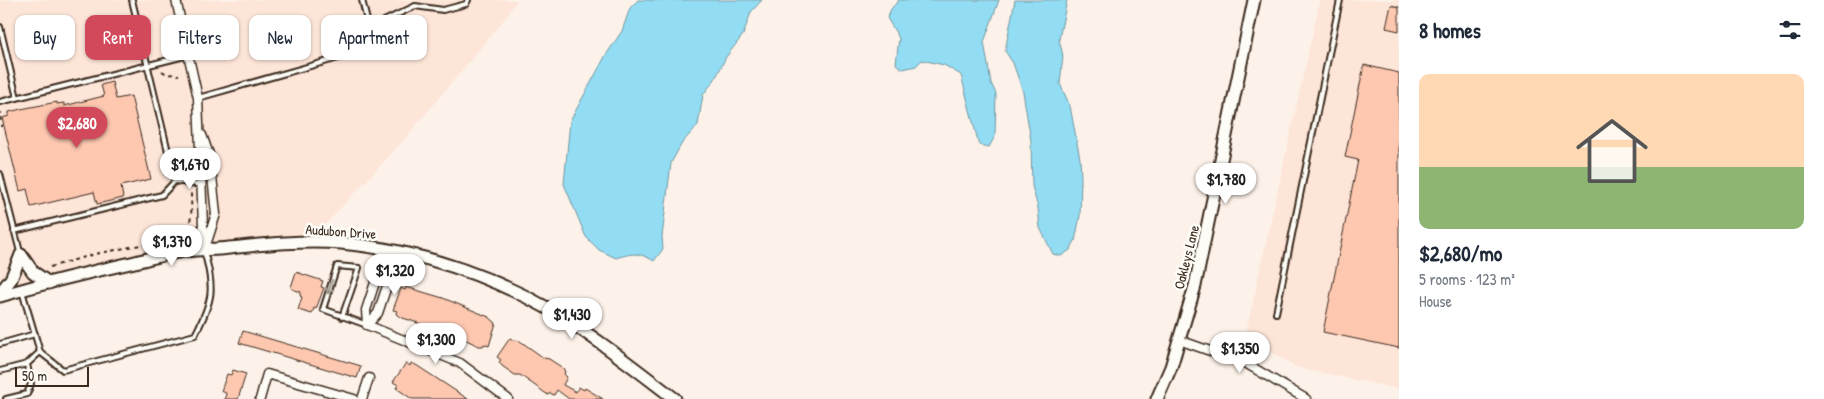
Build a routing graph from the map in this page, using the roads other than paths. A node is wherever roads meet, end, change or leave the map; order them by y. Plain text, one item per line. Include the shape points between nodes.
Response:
1 (132, 0) edge
2 (178, 0) edge
3 (362, 0) edge
4 (468, 0) edge
5 (1254, 0) edge
6 (1340, 0) edge
7 (181, 15) edge
8 (366, 15) edge
9 (396, 15) edge
10 (0, 27) edge
11 (168, 60) edge
12 (190, 60) edge
13 (335, 60) edge
14 (148, 65) junction
15 (17, 98) junction
16 (198, 98) junction
17 (0, 102) edge
18 (199, 128) junction
19 (0, 175) edge
20 (175, 181) junction
21 (202, 185) junction
22 (14, 231) junction
23 (386, 249) junction
24 (204, 251) junction
25 (398, 253) junction
26 (20, 255) junction
27 (49, 283) junction
28 (22, 290) junction
29 (0, 295) edge
30 (1276, 313) dead end
31 (342, 317) junction
32 (367, 325) junction
33 (35, 334) junction
34 (1179, 340) junction
35 (0, 344) edge
36 (40, 352) junction
37 (27, 364) junction
38 (0, 371) edge
39 (369, 378) dead end
40 (6, 399) edge
41 (260, 399) edge
42 (354, 399) edge
43 (362, 399) edge
44 (508, 399) edge
45 (675, 399) edge
46 (1157, 399) edge
47 (1306, 399) edge

1 - 14 lane
2 - 7 street
3 - 8 lane
4 - 9 lane via 466,4 443,10 415,6
5 - 34 street, Oakleys Lane via 1208,228
6 - 30 lane
10 - 15 lane
11 - 14 lane
12 - 16 street
13 - 16 lane
14 - 15 lane
14 - 20 lane
15 - 17 lane
16 - 18 street
18 - 21 street
18 - 24 street via 210,157 216,214
19 - 22 lane
20 - 21 lane
20 - 22 lane via 162,196
21 - 24 street
22 - 26 lane
23 - 24 street, Audubon Drive via 309,242
23 - 25 street, Audubon Drive
23 - 32 street via 366,310
24 - 27 street, Audubon Drive via 187,251
24 - 36 lane via 212,294 195,335 63,370
25 - 32 street via 378,313
25 - 45 street, Audubon Drive via 473,274 541,305 607,348
26 - 27 street via 38,277
26 - 29 street via 12,278
27 - 28 street, Audubon Drive
28 - 29 street, Audubon Drive
28 - 33 lane
31 -> 31 lane via 359,268 337,266 323,310
31 - 32 lane
32 - 44 street via 460,363
33 - 35 lane
33 - 36 lane
34 - 46 street, Oakleys Lane
34 - 47 street via 1247,364
36 - 37 lane
37 - 38 lane
37 - 40 lane via 30,384 27,394
39 - 43 street
41 - 42 street via 267,374

